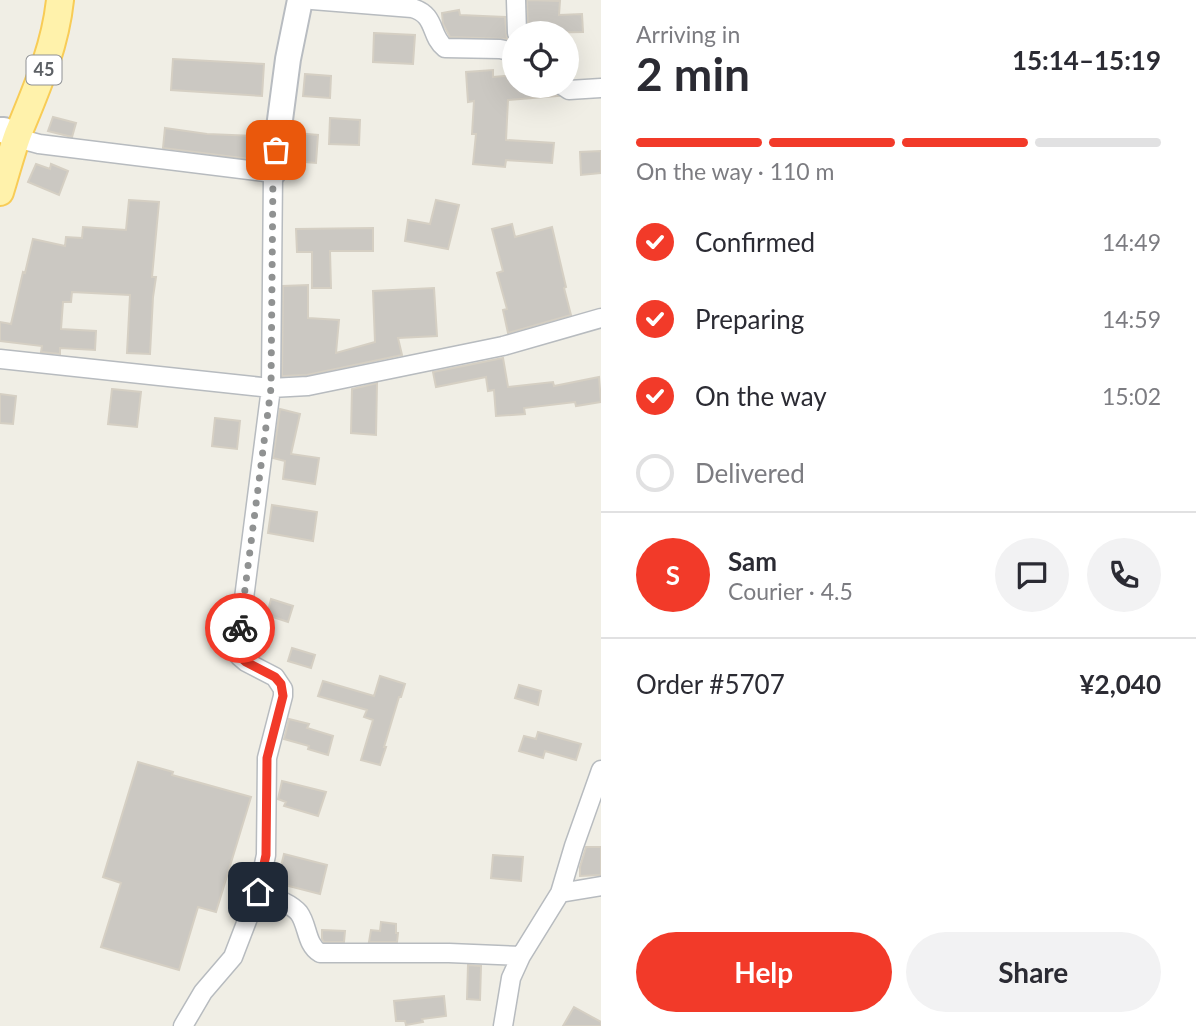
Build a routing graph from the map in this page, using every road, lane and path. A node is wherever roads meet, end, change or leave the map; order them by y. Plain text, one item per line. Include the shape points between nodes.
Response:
1 (60, 0) edge
2 (300, 0) edge
3 (313, 0) edge
4 (516, 0) edge
5 (517, 21) edge
6 (502, 49) edge
7 (601, 88) edge
8 (579, 89) edge
9 (8, 134) edge
10 (273, 173) junction
11 (0, 191) edge
12 (601, 318) edge
13 (0, 359) edge
14 (271, 388) junction
15 (601, 769) edge
16 (601, 886) edge
17 (258, 892) junction
18 (560, 893) junction
19 (521, 956) junction
20 (183, 1026) edge
21 (503, 1026) edge

1 - 9 main road, 45 via 41,81
2 - 10 street
3 - 6 street via 412,8 427,15 445,48
4 - 5 street
7 - 8 street
9 - 10 street via 39,144
9 - 11 main road, 45
10 - 14 street
12 - 14 street via 503,346 308,386
13 - 14 street
14 - 17 street via 237,645 239,656 275,677 283,689 267,758 266,855
15 - 18 street
16 - 18 street
17 - 19 street via 300,914 314,949 320,953
17 - 20 street via 233,957 203,992
18 - 19 street
19 - 21 street via 511,978

